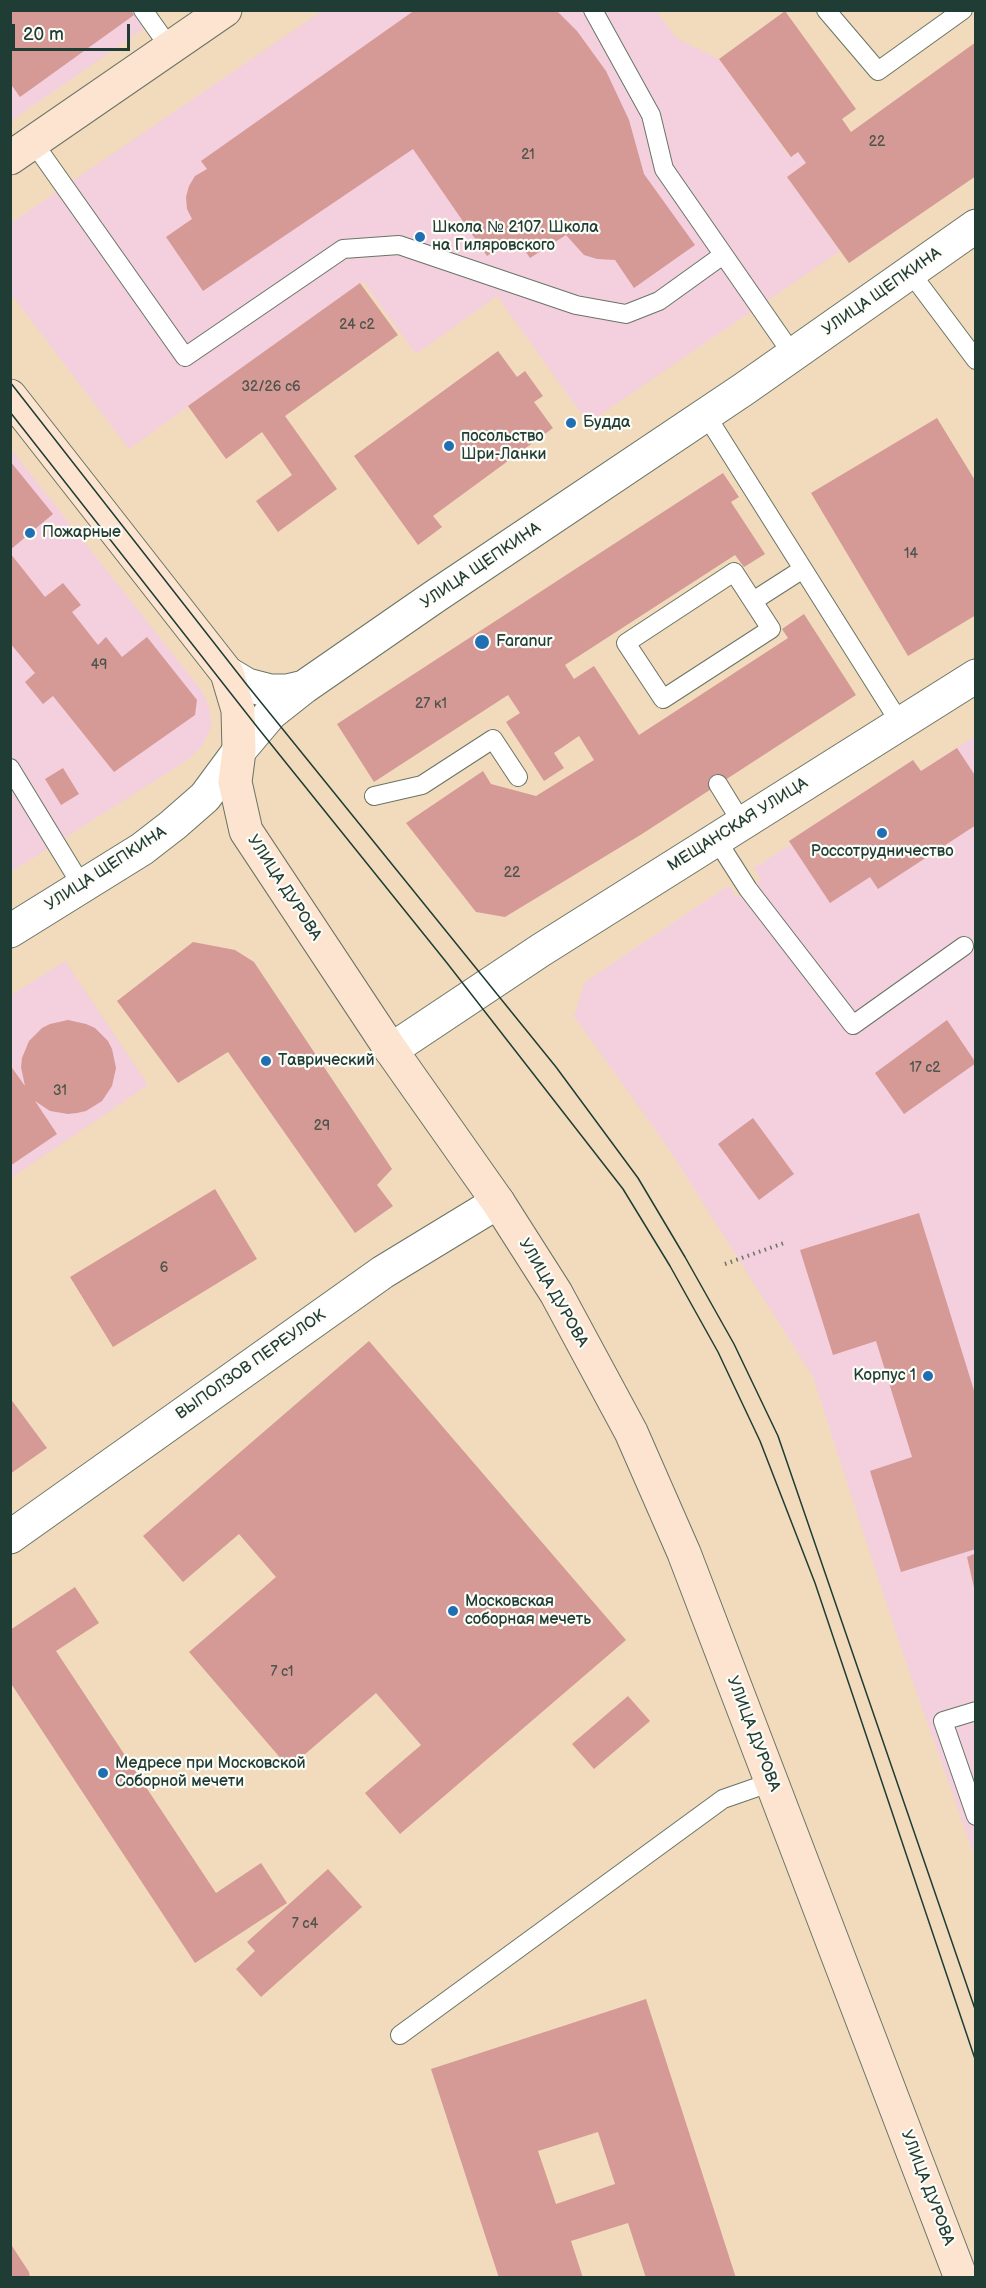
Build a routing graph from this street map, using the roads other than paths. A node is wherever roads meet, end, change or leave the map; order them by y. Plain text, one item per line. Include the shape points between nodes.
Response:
1 (143, 10) edge
2 (225, 10) edge
3 (593, 10) edge
4 (826, 10) edge
5 (963, 10) edge
6 (170, 48) junction
7 (22, 150) edge
8 (975, 226) edge
9 (723, 255) junction
10 (910, 272) junction
11 (793, 355) junction
12 (975, 360) edge
13 (10, 396) edge
14 (706, 415) junction
15 (803, 568) junction
16 (753, 601) junction
17 (227, 673) junction
18 (975, 676) edge
19 (304, 687) junction
20 (900, 723) junction
21 (239, 751) junction
22 (10, 768) edge
23 (518, 777) dead end
24 (718, 784) dead end
25 (374, 796) dead end
26 (729, 831) junction
27 (82, 886) junction
28 (10, 931) edge
29 (964, 946) dead end
30 (390, 1050) junction
31 (498, 1202) junction
32 (10, 1537) edge
33 (975, 1711) edge
34 (772, 1782) junction
35 (975, 1816) edge
36 (400, 2035) dead end
37 (961, 2277) edge

1 - 6 lane
2 - 6 main road
3 - 9 lane via 651,115 664,169
4 - 5 lane via 878,71
6 - 7 main road
7 - 9 lane via 185,357 343,249 399,245 576,305 626,314 659,301
8 - 10 street, УЛИЦА ЩЕПКИНА
9 - 11 lane
10 - 11 street, УЛИЦА ЩЕПКИНА
10 - 12 lane
11 - 14 street, УЛИЦА ЩЕПКИНА
13 - 17 main road, УЛИЦА ДУРОВА
14 - 15 lane
14 - 19 street, УЛИЦА ЩЕПКИНА
15 - 16 lane
15 - 20 lane
16 - 16 lane via 771,629 668,706 626,643 734,572
17 - 19 street via 247,685 270,691
17 - 21 main road, УЛИЦА ДУРОВА via 238,710
18 - 20 street, МЕЩАНСКАЯ УЛИЦА
19 - 21 street, УЛИЦА ЩЕПКИНА via 278,708
20 - 26 street, МЕЩАНСКАЯ УЛИЦА
21 - 27 street, УЛИЦА ЩЕПКИНА via 205,797 173,825
21 - 30 main road, УЛИЦА ДУРОВА via 235,782 246,831
22 - 27 lane
23 - 25 lane via 493,739 422,785
24 - 26 lane
26 - 29 lane via 748,889 853,1025
26 - 30 street, МЕЩАНСКАЯ УЛИЦА
27 - 28 street, УЛИЦА ЩЕПКИНА
30 - 31 main road, УЛИЦА ДУРОВА
31 - 32 street, ВЫПОЛЗОВ ПЕРЕУЛОК via 383,1272
31 - 34 main road, УЛИЦА ДУРОВА via 556,1293 631,1432 684,1553
33 - 35 lane via 943,1721
34 - 36 lane via 723,1799
34 - 37 main road, УЛИЦА ДУРОВА

